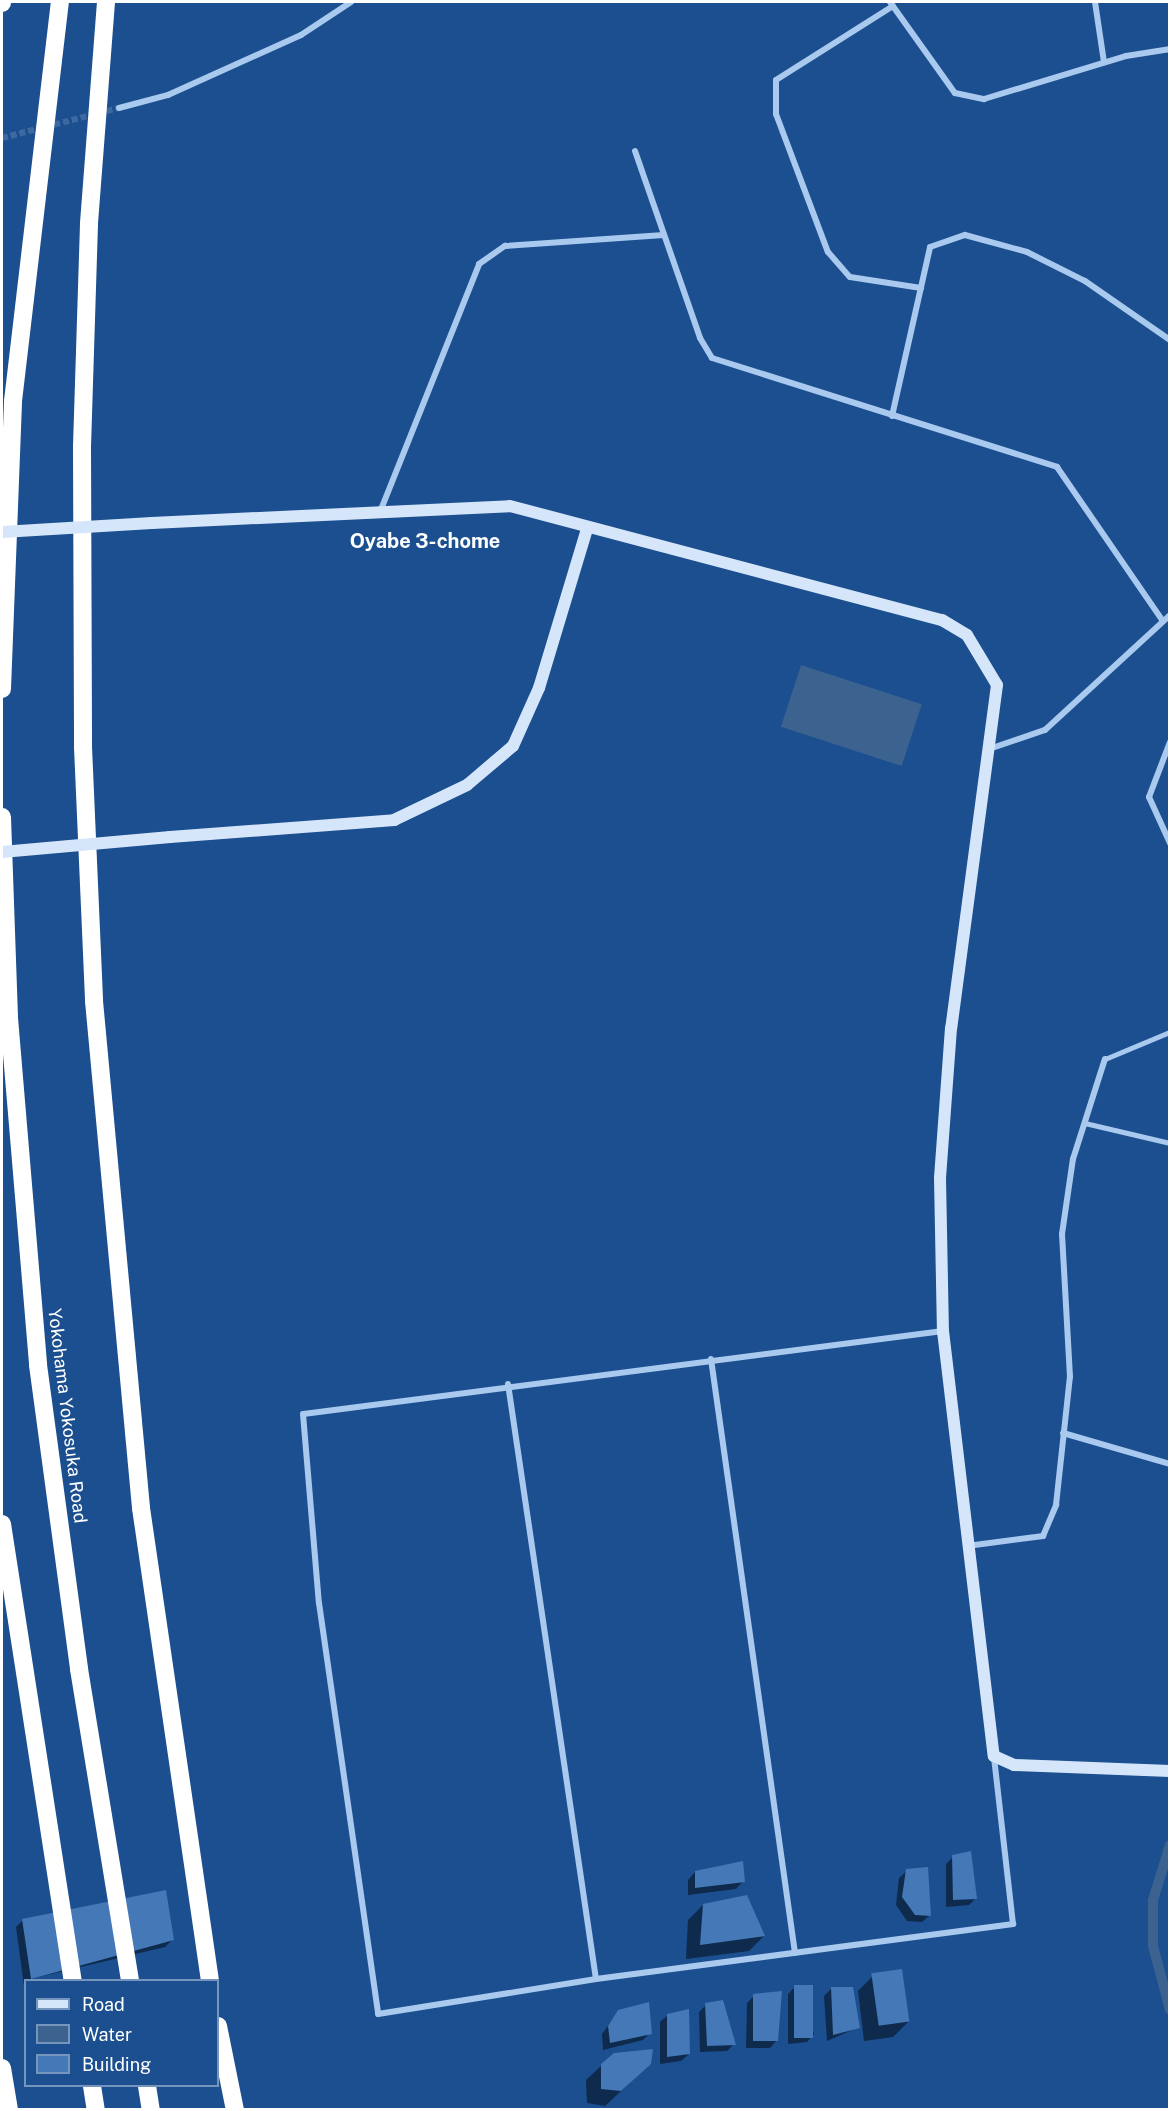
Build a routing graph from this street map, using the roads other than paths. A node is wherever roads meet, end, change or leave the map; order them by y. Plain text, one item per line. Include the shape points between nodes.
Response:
1 (60, 2) edge
2 (106, 2) edge
3 (351, 2) edge
4 (1095, 2) edge
5 (892, 4) edge
6 (1170, 50) edge
7 (1104, 62) junction
8 (119, 108) tunnel mouth
9 (635, 151) dead end
10 (664, 235) junction
11 (921, 288) junction
12 (1170, 340) edge
13 (892, 416) junction
14 (380, 512) junction
15 (587, 529) junction
16 (2, 532) edge
17 (1170, 615) edge
18 (1163, 621) junction
19 (2, 689) edge
20 (1170, 742) edge
21 (992, 748) junction
22 (2, 817) edge
23 (1170, 843) edge
24 (2, 852) edge
25 (1170, 1032) edge
26 (1105, 1059) joint
27 (1085, 1123) junction
28 (1170, 1143) edge
29 (942, 1331) junction
30 (711, 1359) junction
31 (508, 1384) junction
32 (1064, 1433) junction
33 (1170, 1464) edge
34 (2, 1524) edge
35 (966, 1546) junction
36 (994, 1756) junction
37 (1170, 1771) edge
38 (795, 1953) junction
39 (73, 1979) edge
40 (129, 1979) edge
41 (210, 1979) edge
42 (596, 1979) junction
43 (219, 2031) edge
44 (2, 2068) edge
45 (92, 2087) edge
46 (147, 2087) edge
47 (9, 2109) edge
48 (96, 2109) edge
49 (151, 2109) edge
50 (235, 2109) edge

1 - 19 highway via 13,400
2 - 41 highway via 89,224 82,447 83,747 94,990 141,1508
3 - 8 street via 301,35 168,95
4 - 7 street
5 - 7 street via 956,93 984,99
5 - 11 street via 776,81 776,114 828,252 850,277
6 - 7 street
9 - 10 street
10 - 13 street via 712,358
10 - 14 street via 505,246 478,264
11 - 12 street via 930,247 965,235 1027,252 1085,281
11 - 13 street
13 - 18 street via 1056,467
14 - 15 street via 510,506
14 - 16 street, bridge
15 - 21 street via 942,620 967,635 996,685
15 - 24 street, bridge via 539,688 513,746 467,785 394,820
17 - 18 street
18 - 21 street via 1045,730
20 - 23 street via 1149,797
21 - 29 street via 951,1028 940,1178
22 - 40 highway, Yokohama Yokosuka Road via 12,1053 38,1365 79,1669
25 - 26 lane
26 - 27 street
27 - 28 lane
27 - 32 street via 1073,1159 1062,1234 1070,1377
29 - 30 street
29 - 35 street
30 - 31 street
30 - 38 street
31 - 42 street
31 - 42 street via 303,1414 319,1603 378,2014
32 - 33 street
32 - 35 street via 1056,1505 1043,1536
34 - 39 highway
35 - 36 street
36 - 37 street via 1014,1766
36 - 38 street via 1013,1924
38 - 42 street
43 - 50 highway
44 - 47 highway
45 - 48 highway
46 - 49 highway

